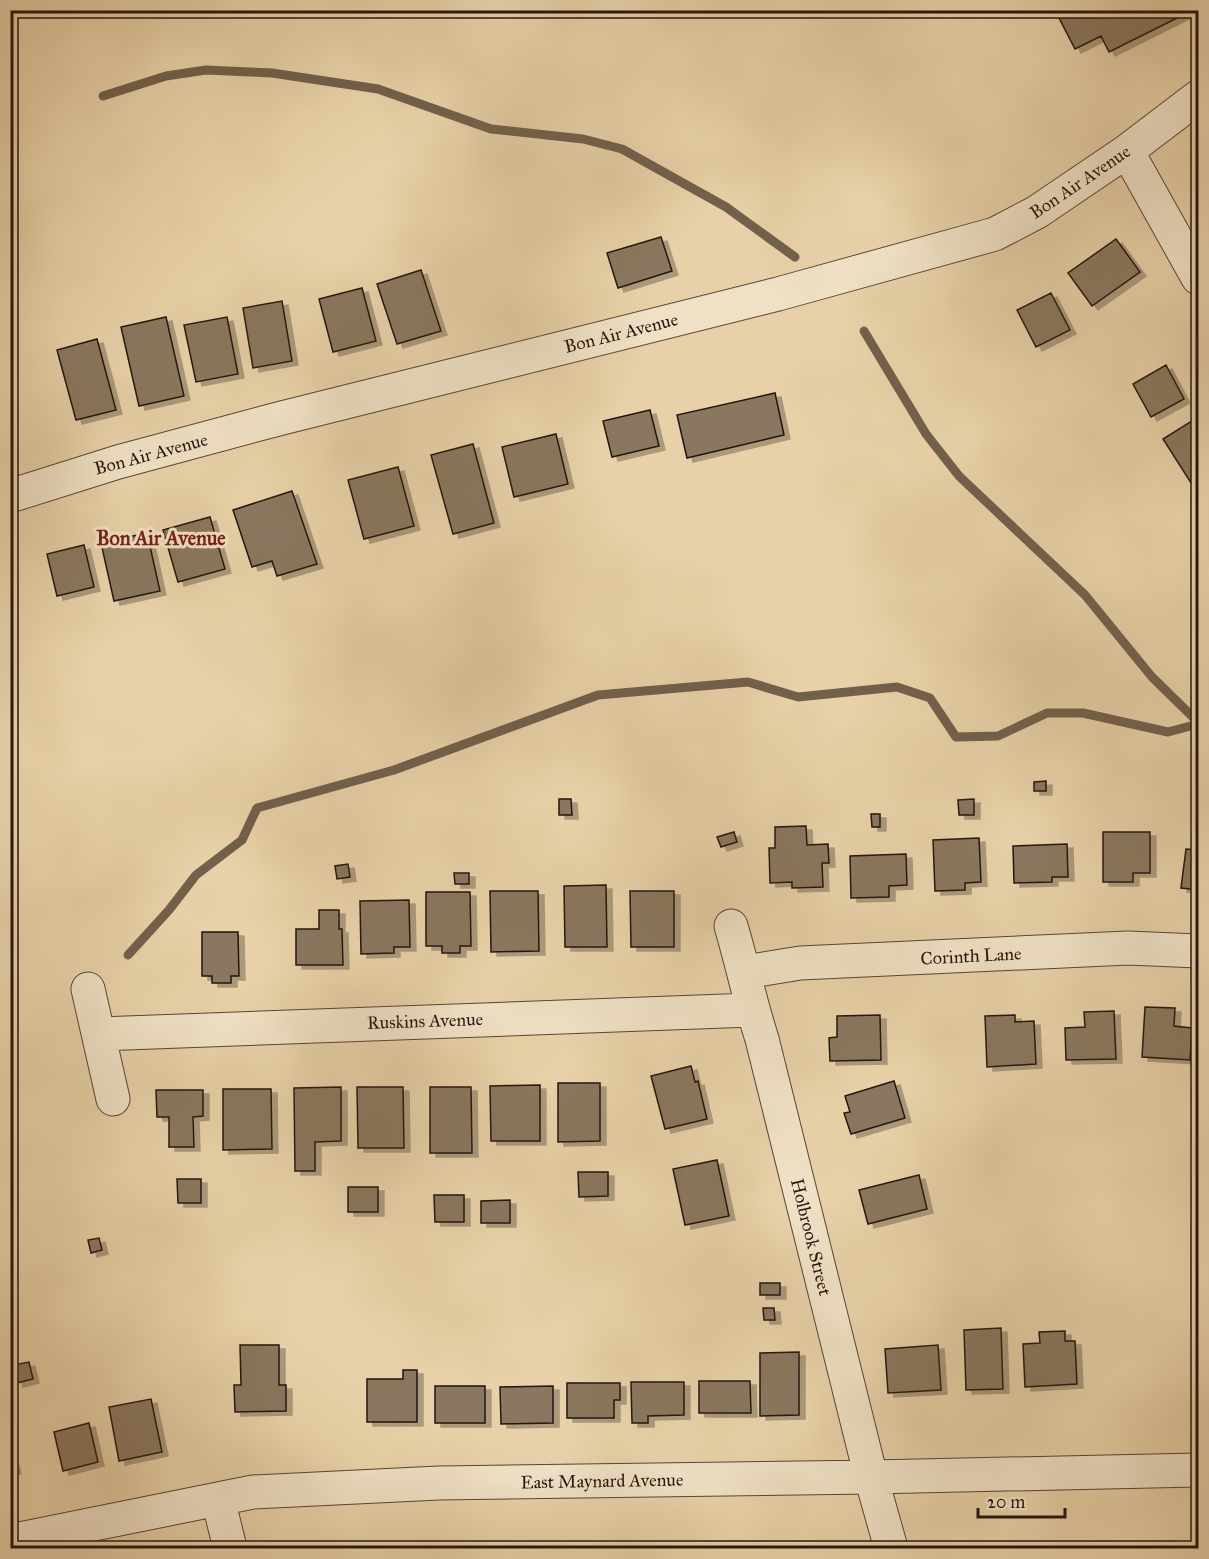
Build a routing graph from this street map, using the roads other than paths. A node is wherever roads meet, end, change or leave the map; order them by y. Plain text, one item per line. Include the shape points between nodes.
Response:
1 (1198, 97) edge
2 (1126, 151) junction
3 (1198, 278) edge
4 (10, 496) edge
5 (731, 926) dead end
6 (1198, 951) edge
7 (745, 972) junction
8 (88, 989) dead end
9 (753, 1010) junction
10 (99, 1034) junction
11 (113, 1099) dead end
12 (1198, 1470) edge
13 (871, 1477) junction
14 (218, 1499) junction
15 (10, 1541) edge
16 (230, 1548) edge
17 (891, 1548) edge

1 - 2 street, Bon Air Avenue
2 - 3 street
2 - 4 street, Bon Air Avenue via 1037,212 973,241 278,419
5 - 7 street, Holbrook Street
6 - 7 street, Corinth Lane via 1128,948 800,963
7 - 9 street, Holbrook Street
8 - 10 street
9 - 10 street, Ruskins Avenue
9 - 13 street, Holbrook Street
10 - 11 street
12 - 13 street, East Maynard Avenue
13 - 14 street, East Maynard Avenue via 439,1483 253,1492
13 - 17 street, Holbrook Street
14 - 15 street, East Maynard Avenue
14 - 16 street

